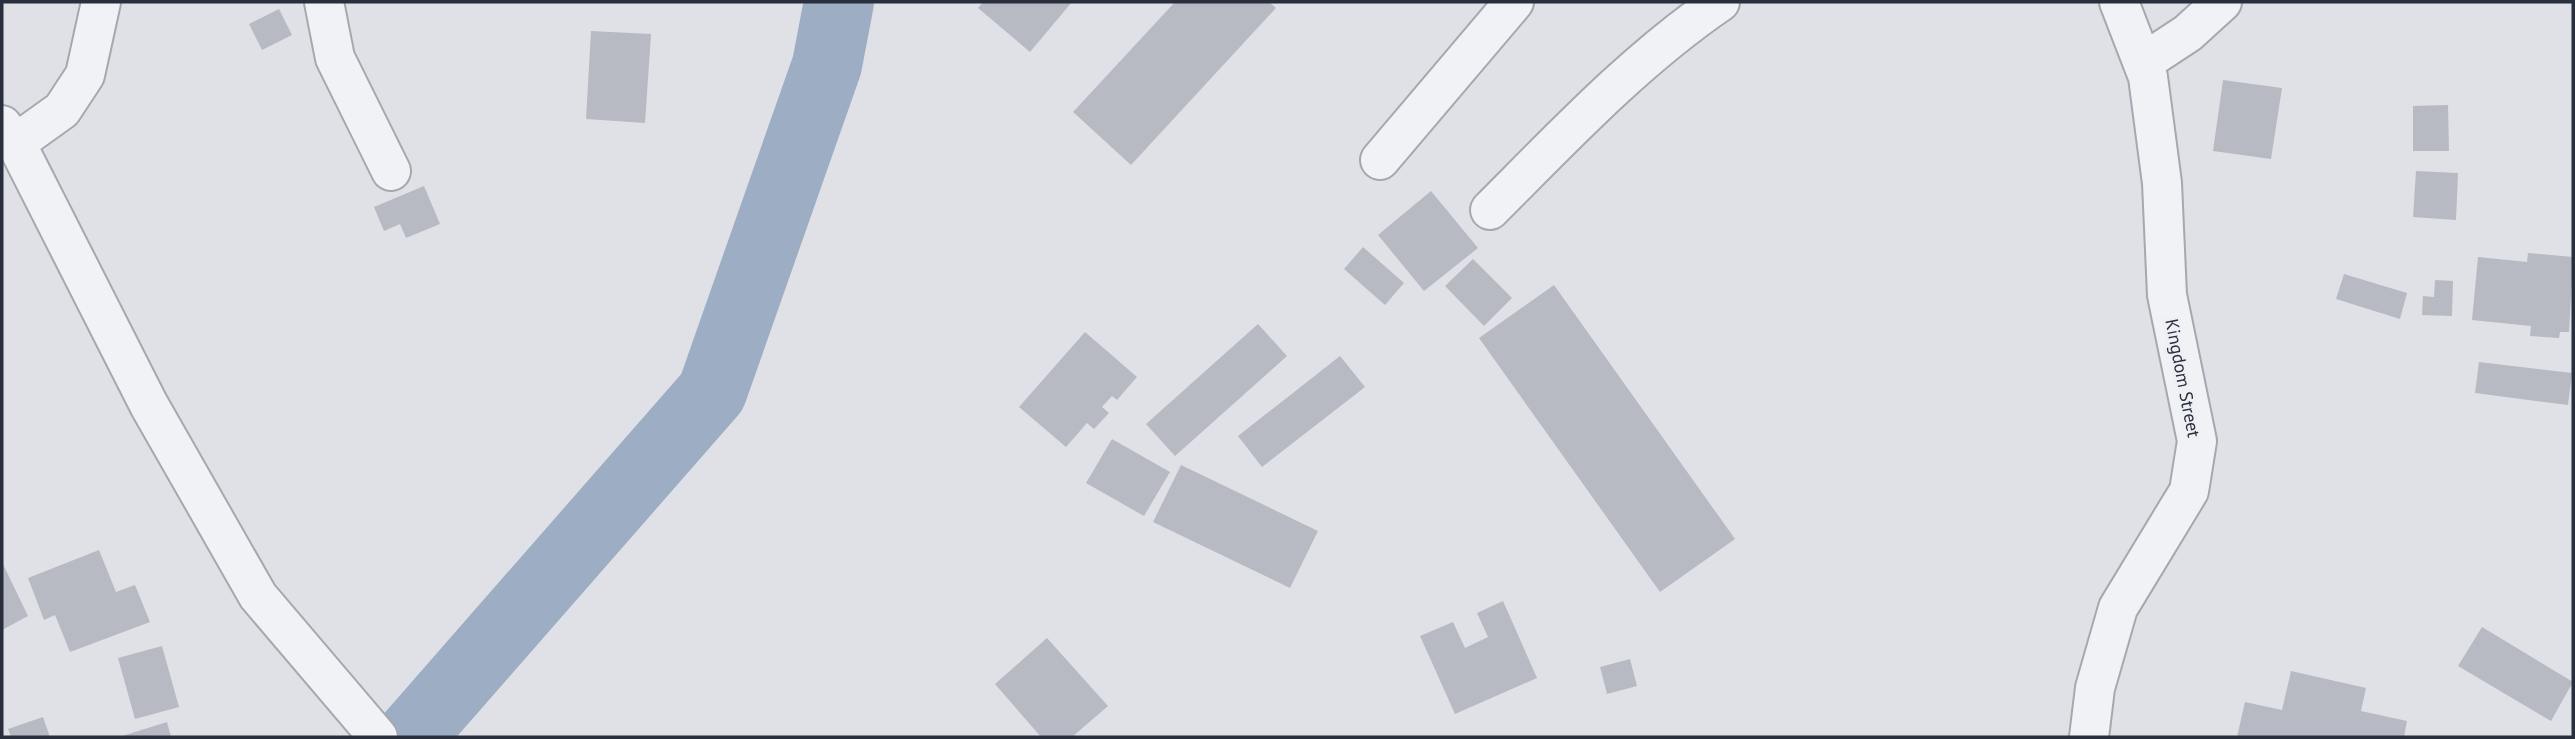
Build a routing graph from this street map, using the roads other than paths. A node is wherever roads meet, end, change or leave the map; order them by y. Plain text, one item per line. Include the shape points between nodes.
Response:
1 (101, 2) edge
2 (324, 2) edge
3 (1514, 2) edge
4 (1720, 2) edge
5 (2119, 2) edge
6 (2222, 2) edge
7 (2144, 62) junction
8 (9, 134) edge
9 (1380, 160) dead end
10 (391, 171) dead end
11 (1490, 210) dead end
12 (378, 737) edge
13 (2089, 737) edge

1 - 8 street via 85,75 62,110
2 - 10 street via 335,58
3 - 9 street
4 - 11 street via 1683,27 1590,110
5 - 7 street, Kingdom Street
6 - 7 street via 2188,33
7 - 13 street, Kingdom Street via 2162,183 2167,295 2197,441 2189,491 2118,608 2095,688
8 - 12 street via 149,405 258,596

